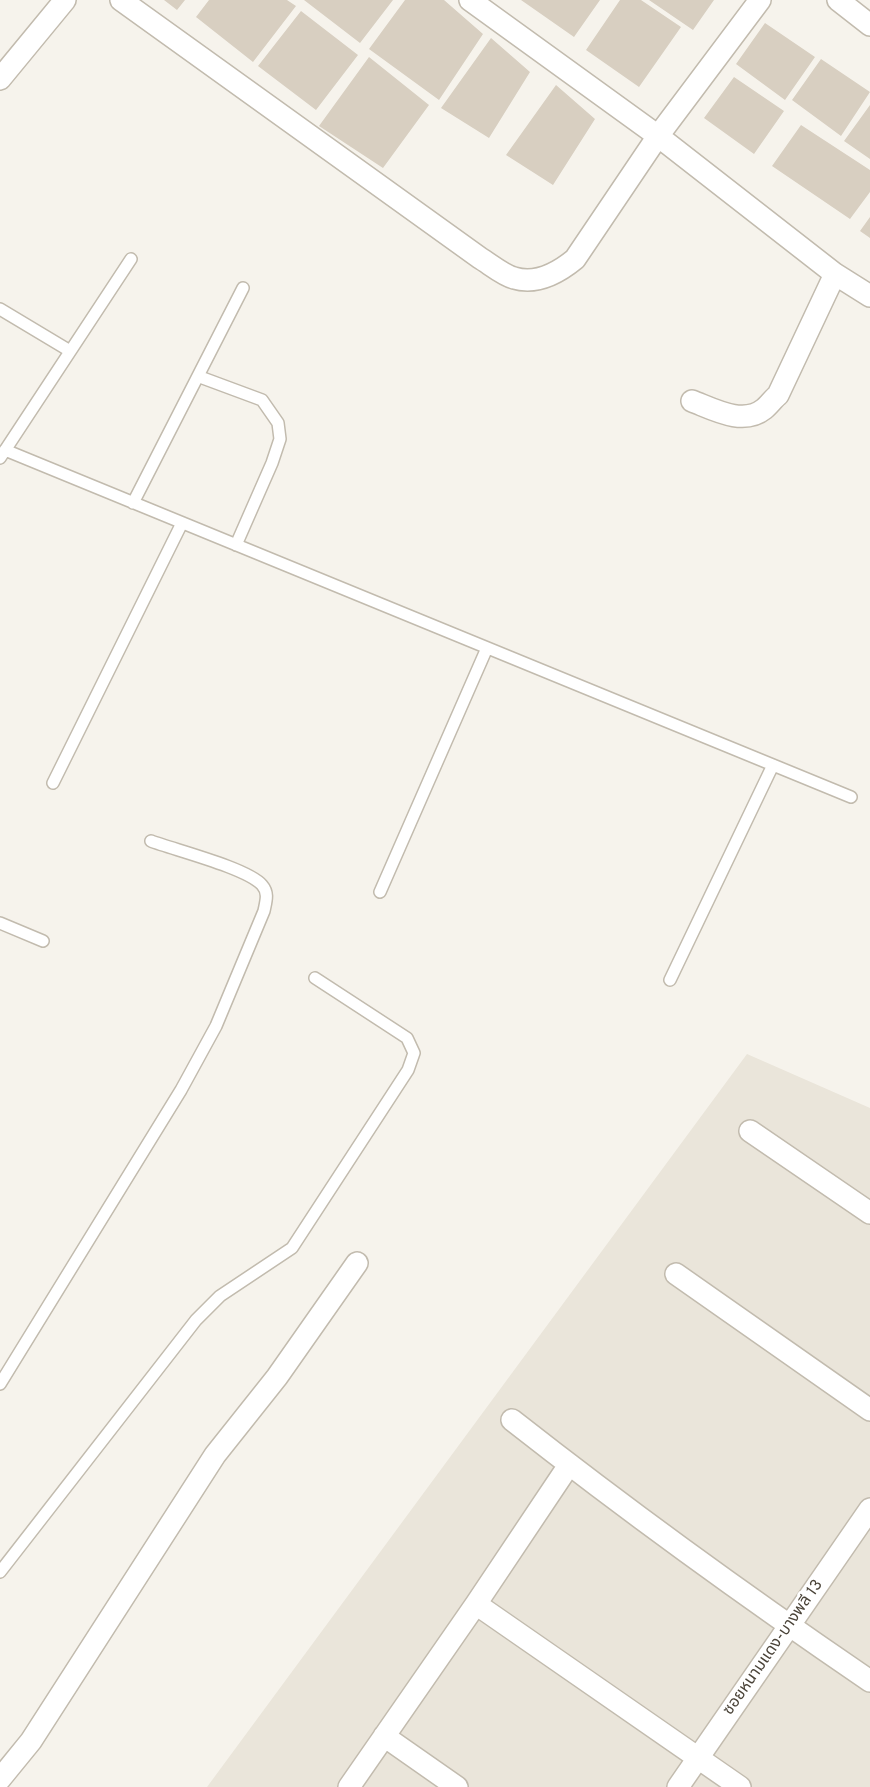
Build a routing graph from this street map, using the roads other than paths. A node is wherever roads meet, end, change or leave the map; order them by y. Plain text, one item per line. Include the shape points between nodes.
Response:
1 (121, 0) edge
2 (470, 0) edge
3 (760, 0) edge
4 (838, 0) edge
5 (60, 1) edge
6 (870, 25) edge
7 (0, 79) edge
8 (658, 136) junction
9 (131, 259) dead end
10 (835, 274) junction
11 (244, 288) dead end
12 (870, 296) edge
13 (0, 310) edge
14 (70, 350) junction
15 (200, 377) junction
16 (692, 401) dead end
17 (2, 454) edge
18 (134, 503) junction
19 (182, 523) junction
20 (236, 545) junction
21 (487, 648) junction
22 (773, 765) junction
23 (53, 783) dead end
24 (851, 797) dead end
25 (150, 841) dead end
26 (380, 892) dead end
27 (0, 923) edge
28 (43, 942) dead end
29 (315, 978) dead end
30 (670, 980) dead end
31 (750, 1131) dead end
32 (870, 1213) edge
33 (356, 1263) dead end
34 (676, 1274) dead end
35 (0, 1384) edge
36 (870, 1410) edge
37 (512, 1420) dead end
38 (569, 1465) junction
39 (870, 1509) edge
40 (0, 1572) edge
41 (476, 1604) junction
42 (789, 1626) junction
43 (870, 1681) edge
44 (384, 1736) junction
45 (698, 1758) junction
46 (0, 1779) edge
47 (349, 1787) edge
48 (457, 1787) edge
49 (678, 1787) edge
50 (740, 1787) edge

1 - 8 street via 480,258 514,278 540,279 559,272 575,259
2 - 8 street
3 - 8 street
4 - 6 street
5 - 7 street
8 - 10 street
9 - 14 lane
10 - 12 street
10 - 16 street via 778,394 763,410 750,415 730,416
11 - 15 lane
13 - 14 lane
14 - 17 lane
15 - 18 lane
15 - 20 lane via 262,400 278,422 280,439 272,464
17 - 18 lane
18 - 19 lane
19 - 20 lane
19 - 23 lane
20 - 21 lane
21 - 22 lane
21 - 26 lane
22 - 24 lane
22 - 30 lane
25 - 35 lane via 248,874 262,885 267,896 264,911 216,1026 181,1090
27 - 28 lane
29 - 40 lane via 407,1038 414,1053 408,1070 292,1248 220,1296 196,1320
31 - 32 street
33 - 46 street via 277,1377 215,1455 31,1741
34 - 36 street
37 - 38 street
38 - 41 street
38 - 42 street
39 - 42 street, ซอยหนามแดง-บางพลี 13
41 - 44 street
41 - 45 street
42 - 43 street
42 - 45 street, ซอยหนามแดง-บางพลี 13
44 - 47 street
44 - 48 street
45 - 49 street, ซอยหนามแดง-บางพลี 13
45 - 50 street

